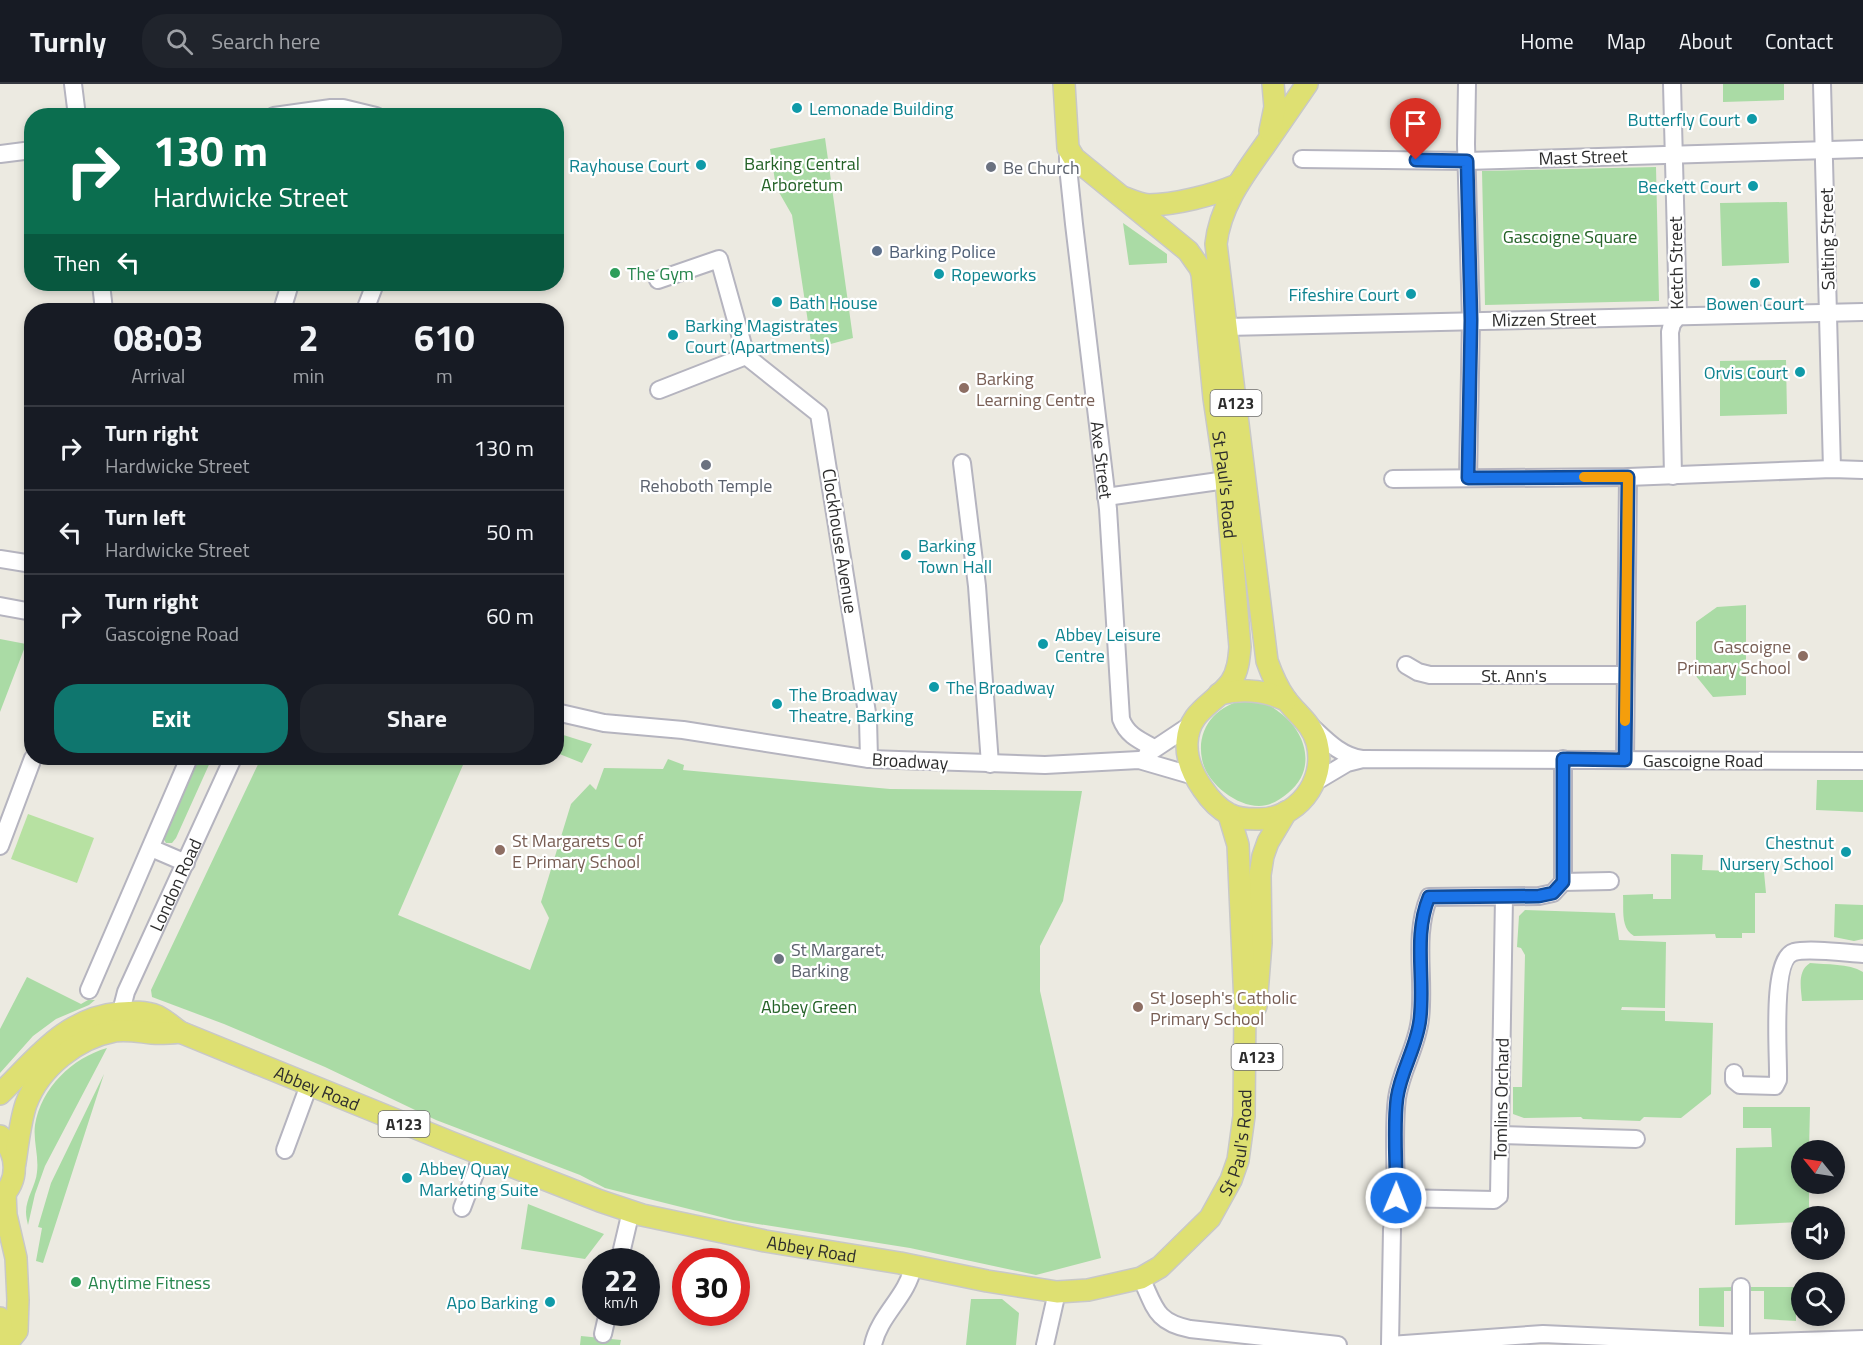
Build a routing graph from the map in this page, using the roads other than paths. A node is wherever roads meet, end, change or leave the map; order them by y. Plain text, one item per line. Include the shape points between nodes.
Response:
1 (73, 84) edge
2 (1064, 84) edge
3 (1273, 84) edge
4 (1307, 84) edge
5 (1467, 84) edge
6 (1672, 84) edge
7 (1822, 84) edge
8 (76, 108) edge
9 (1265, 146) junction
10 (1068, 148) junction
11 (1863, 149) edge
12 (1825, 150) junction
13 (24, 151) edge
14 (0, 154) edge
15 (1674, 154) junction
16 (1302, 159) dead end
17 (1467, 161) junction
18 (1237, 185) junction
19 (1122, 197) junction
20 (658, 280) dead end
21 (1863, 312) edge
22 (1829, 313) junction
23 (1678, 316) junction
24 (1471, 320) junction
25 (1226, 327) junction
26 (746, 356) junction
27 (659, 390) dead end
28 (1243, 461) junction
29 (962, 462) dead end
30 (1832, 469) junction
31 (1863, 470) edge
32 (1673, 476) junction
33 (1628, 477) junction
34 (1468, 478) junction
35 (1393, 479) dead end
36 (1226, 480) junction
37 (1107, 503) junction
38 (0, 558) edge
39 (24, 562) edge
40 (0, 606) edge
41 (24, 610) edge
42 (1406, 665) dead end
43 (1626, 675) junction
44 (1219, 694) junction
45 (1286, 700) junction
46 (564, 714) edge
47 (1305, 721) junction
48 (1189, 726) junction
49 (1154, 748) junction
50 (869, 759) junction
51 (1363, 759) junction
52 (1563, 759) junction
53 (1139, 760) junction
54 (1625, 760) junction
55 (1863, 761) edge
56 (990, 764) junction
57 (30, 765) edge
58 (186, 765) edge
59 (230, 765) edge
60 (1194, 776) junction
61 (1315, 782) junction
62 (1286, 812) junction
63 (1229, 815) junction
64 (0, 846) edge
65 (151, 848) junction
66 (186, 863) junction
67 (1610, 881) dead end
68 (1563, 882) junction
69 (1504, 897) junction
70 (1863, 954) edge
71 (88, 990) dead end
72 (118, 1022) junction
73 (1734, 1073) dead end
74 (309, 1085) junction
75 (0, 1094) edge
76 (1501, 1135) junction
77 (0, 1136) edge
78 (1636, 1139) dead end
79 (285, 1150) dead end
80 (482, 1155) junction
81 (15, 1163) junction
82 (3, 1195) edge
83 (462, 1208) dead end
84 (631, 1211) junction
85 (1392, 1229) dead end
86 (622, 1248) edge
87 (913, 1266) junction
88 (1160, 1267) junction
89 (1141, 1278) junction
90 (1741, 1287) dead end
91 (1057, 1292) junction
92 (0, 1318) edge
93 (605, 1326) edge
94 (603, 1334) dead end
95 (1863, 1339) edge
96 (1844, 1342) edge
97 (8, 1343) edge
98 (1694, 1343) edge
99 (1742, 1343) junction
100 (873, 1345) edge
101 (1045, 1345) edge
102 (1338, 1345) edge
103 (1390, 1345) edge

1 - 8 street
2 - 10 main road, Axe Street
3 - 9 main road, St Paul's Road / A123 via 1275,107
4 - 9 main road, St Paul's Road / A123
5 - 17 street
6 - 15 street, Ketch Street
7 - 12 street, Salting Street
9 - 18 main road, St Paul's Road / A123
10 - 19 main road, St Paul's Road / A123 via 1081,166
10 - 37 street, Axe Street
11 - 12 street, Mast Street
12 - 15 street, Mast Street
12 - 22 street, Salting Street
13 - 14 street
15 - 17 street, Mast Street
15 - 23 street, Ketch Street
16 - 17 street, Mast Street
17 - 24 street
18 - 19 main road, St Paul's Road / A123 via 1220,192 1148,205
18 - 25 main road, St Paul's Road / A123 via 1224,210 1216,244
19 - 36 main road, St Paul's Road / A123 via 1188,251 1200,268
20 - 26 street via 718,260
21 - 22 street, Mizzen Street
22 - 23 street, Mizzen Street
22 - 30 street, Salting Street
23 - 24 street, Mizzen Street
23 - 32 street, Ketch Street via 1670,332
24 - 25 street, Mizzen Street
24 - 34 street
25 - 28 main road, St Paul's Road / A123
26 - 27 street
26 - 50 street, Clockhouse Avenue via 819,414 868,719
28 - 36 main road via 1238,478
28 - 45 main road, St Paul's Road / A123 via 1267,662
29 - 56 street via 977,586
30 - 31 street
30 - 32 street
32 - 33 street
33 - 34 street
33 - 43 street
34 - 35 street
36 - 37 street
36 - 44 main road, St Paul's Road / A123 via 1240,647 1237,672
37 - 49 street, Axe Street via 1121,719 1130,734
38 - 39 street
40 - 41 street
42 - 43 street, St. Ann's via 1430,675
43 - 54 street
44 - 45 main road via 1246,689
44 - 48 main road, St Paul's Road / A123
45 - 47 main road, St Paul's Road / A123
46 - 50 street, Broadway via 604,723 683,730
47 - 51 street, Gascoigne Road via 1339,751
47 - 61 main road, St Paul's Road / A123 via 1318,750
48 - 49 street
48 - 60 main road via 1188,750
49 - 53 street
50 - 56 street, Broadway
51 - 52 street, Gascoigne Road
51 - 61 street, Gascoigne Road via 1347,763
52 - 54 street, Gascoigne Road
52 - 68 street
53 - 56 street, Broadway
53 - 60 street, Broadway
54 - 55 street, Gascoigne Road
57 - 64 street
58 - 65 street
59 - 66 street, London Road
60 - 63 main road
61 - 62 main road, St Paul's Road / A123 via 1298,805
62 - 63 main road, St Paul's Road / A123 via 1263,820
62 - 88 main road, St Paul's Road / A123 via 1268,842 1260,875 1257,1117 1250,1164 1242,1187 1218,1226 1180,1263
63 - 88 main road, St Paul's Road / A123 via 1238,845 1245,1004 1242,1143 1220,1203
65 - 66 street
65 - 71 street
66 - 72 street, London Road via 126,992
67 - 68 street
68 - 69 street via 1553,893
69 - 76 street, Tomlins Orchard
69 - 76 street, Tomlins Orchard via 1429,897 1424,909 1420,1019 1397,1098 1396,1198 1494,1200 1499,1196
70 - 73 street via 1804,951 1785,958 1779,985 1778,1080 1775,1086 1740,1085 1734,1080
72 - 74 main road, Abbey Road / A123 via 146,1013 180,1032
72 - 75 main road, A123 via 97,1018 63,1033 39,1052
72 - 81 main road, A123 via 68,1051 37,1083 26,1105
74 - 79 street
74 - 80 main road, Abbey Road / A123
76 - 78 street
77 - 81 main road via 8,1144
80 - 83 street
80 - 84 main road, Abbey Road / A123
81 - 82 main road via 14,1177
82 - 97 main road via 16,1258 18,1300 17,1331
84 - 86 street
84 - 87 main road, Abbey Road / A123 via 765,1241
85 - 103 street
87 - 91 main road, Abbey Road / A123
87 - 100 street via 912,1277 882,1320
88 - 89 main road, St Paul's Road / A123
89 - 91 main road, Abbey Road / A123 via 1088,1290
89 - 102 street via 1161,1318 1174,1326
90 - 99 street
91 - 101 street
92 - 97 main road
93 - 94 street
95 - 96 street
96 - 99 street
98 - 99 street
98 - 103 street via 1543,1334

